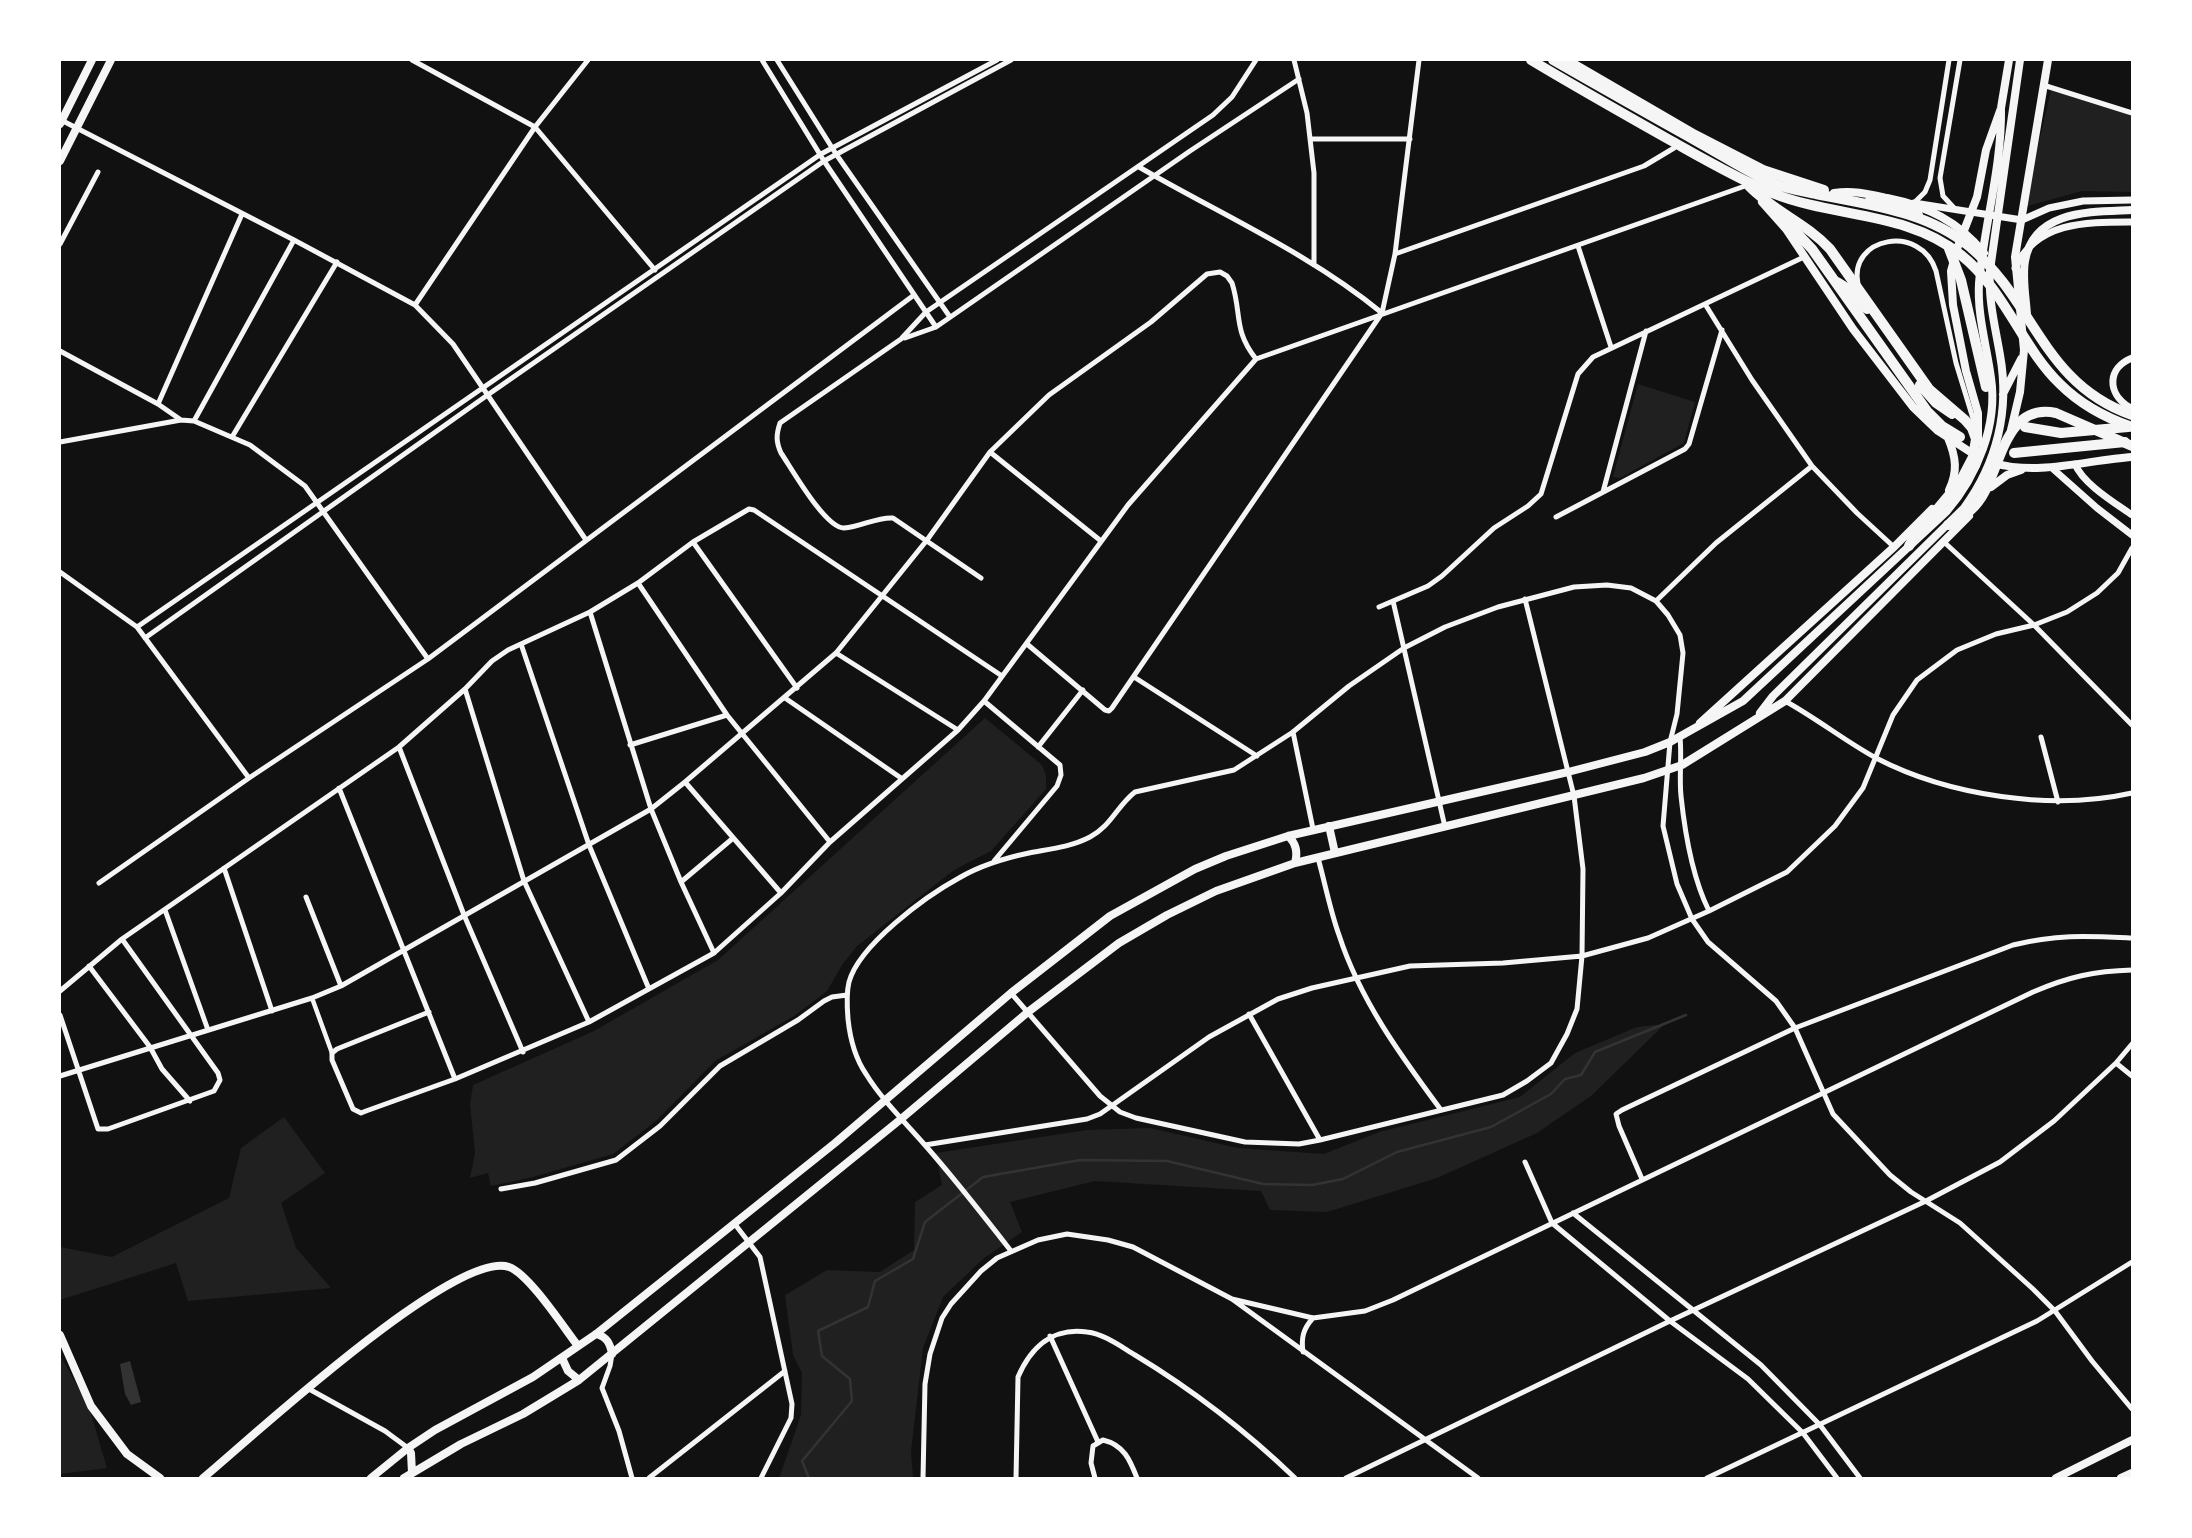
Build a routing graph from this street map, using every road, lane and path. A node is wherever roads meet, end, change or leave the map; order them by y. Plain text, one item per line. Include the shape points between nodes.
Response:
1 (92, 60) edge
2 (111, 60) edge
3 (412, 60) edge
4 (588, 60) edge
5 (762, 60) edge
6 (777, 60) edge
7 (997, 60) edge
8 (1011, 60) edge
9 (1256, 60) edge
10 (1294, 60) edge
11 (1419, 60) edge
12 (1522, 60) edge
13 (1531, 60) edge
14 (1552, 60) edge
15 (1566, 60) edge
16 (1949, 60) edge
17 (1960, 60) edge
18 (2008, 60) edge
19 (2020, 60) edge
20 (2048, 60) edge
21 (1299, 79) junction
22 (2043, 85) junction
23 (2001, 108) junction
24 (2133, 113) edge
25 (60, 122) edge
26 (535, 127) junction
27 (76, 128) junction
28 (1181, 138) junction
29 (1310, 139) junction
30 (1409, 139) junction
31 (832, 148) junction
32 (1674, 148) junction
33 (1190, 151) junction
34 (836, 154) junction
35 (822, 158) junction
36 (1932, 159) junction
37 (60, 161) edge
38 (1942, 161) junction
39 (1139, 167) junction
40 (98, 172) dead end
41 (1155, 176) junction
42 (1747, 186) junction
43 (1834, 193) junction
44 (2133, 200) edge
45 (1912, 203) junction
46 (1955, 209) junction
47 (2133, 210) edge
48 (242, 214) junction
49 (2022, 220) junction
50 (2133, 222) edge
51 (294, 240) junction
52 (60, 244) edge
53 (1578, 246) junction
54 (1395, 254) junction
55 (1804, 257) junction
56 (337, 262) junction
57 (1314, 265) junction
58 (2015, 269) junction
59 (655, 270) junction
60 (1829, 274) junction
61 (914, 295) junction
62 (2018, 296) junction
63 (939, 303) junction
64 (1705, 304) junction
65 (415, 305) junction
66 (1865, 306) junction
67 (926, 312) junction
68 (1382, 313) junction
69 (950, 317) junction
70 (936, 327) junction
71 (1722, 330) junction
72 (1646, 331) junction
73 (901, 339) junction
74 (1611, 347) junction
75 (60, 351) edge
76 (2133, 358) edge
77 (1256, 359) junction
78 (2022, 378) junction
79 (484, 387) junction
80 (1986, 387) dead end
81 (489, 394) junction
82 (2003, 394) junction
83 (1975, 400) junction
84 (2017, 402) junction
85 (158, 404) junction
86 (2131, 410) edge
87 (2065, 417) junction
88 (181, 420) junction
89 (194, 421) junction
90 (2008, 421) junction
91 (2025, 427) dead end
92 (2133, 427) edge
93 (232, 436) junction
94 (1960, 437) dead end
95 (1948, 438) junction
96 (2006, 438) junction
97 (60, 442) edge
98 (2133, 444) edge
99 (1977, 451) junction
100 (990, 452) junction
101 (2014, 453) dead end
102 (2133, 457) edge
103 (1996, 464) junction
104 (2075, 464) junction
105 (1812, 466) junction
106 (2029, 468) junction
107 (2052, 468) junction
108 (1990, 487) junction
109 (1603, 492) junction
110 (1946, 493) junction
111 (317, 502) junction
112 (323, 511) junction
113 (1968, 515) junction
114 (2133, 515) edge
115 (1556, 517) dead end
116 (1945, 534) junction
117 (2133, 535) edge
118 (586, 540) junction
119 (927, 540) junction
120 (1101, 541) junction
121 (693, 542) junction
122 (1909, 546) junction
123 (1894, 547) junction
124 (2133, 548) edge
125 (60, 572) edge
126 (981, 578) dead end
127 (639, 583) junction
128 (883, 597) junction
129 (1525, 599) junction
130 (1392, 601) junction
131 (1656, 601) junction
132 (1379, 607) dead end
133 (590, 612) junction
134 (2034, 625) junction
135 (137, 627) junction
136 (145, 638) junction
137 (521, 644) junction
138 (1027, 644) junction
139 (1404, 648) junction
140 (836, 653) junction
141 (428, 659) junction
142 (1002, 676) junction
143 (1133, 677) junction
144 (797, 688) junction
145 (466, 689) junction
146 (1083, 690) junction
147 (785, 698) junction
148 (984, 701) junction
149 (1785, 701) junction
150 (727, 715) junction
151 (1756, 718) junction
152 (2133, 725) edge
153 (958, 730) junction
154 (1293, 732) junction
155 (1690, 732) junction
156 (741, 733) junction
157 (1680, 737) junction
158 (2041, 737) dead end
159 (1670, 742) junction
160 (630, 745) junction
161 (399, 747) junction
162 (1038, 747) junction
163 (1257, 756) junction
164 (1876, 757) junction
165 (1682, 765) junction
166 (1568, 772) junction
167 (1667, 772) junction
168 (249, 778) junction
169 (901, 778) junction
170 (685, 782) junction
171 (339, 788) junction
172 (2133, 793) edge
173 (1574, 796) junction
174 (1439, 801) junction
175 (2059, 802) junction
176 (651, 809) junction
177 (1329, 826) junction
178 (1445, 827) junction
179 (1313, 829) junction
180 (1288, 836) junction
181 (733, 839) junction
182 (830, 842) junction
183 (589, 845) junction
184 (1335, 853) junction
185 (1318, 858) junction
186 (994, 862) junction
187 (1295, 863) junction
188 (224, 868) junction
189 (524, 881) junction
190 (681, 882) junction
191 (99, 883) dead end
192 (780, 893) junction
193 (306, 897) dead end
194 (165, 910) junction
195 (1709, 911) junction
196 (464, 915) junction
197 (1692, 919) junction
198 (2133, 938) edge
199 (122, 939) junction
200 (404, 950) junction
201 (714, 953) junction
202 (1582, 956) junction
203 (89, 966) junction
204 (2133, 970) edge
205 (1356, 977) junction
206 (341, 986) junction
207 (649, 989) junction
208 (60, 990) edge
209 (1011, 993) junction
210 (847, 995) junction
211 (312, 998) junction
212 (272, 1011) junction
213 (429, 1012) junction
214 (1028, 1012) junction
215 (1250, 1014) junction
216 (60, 1015) edge
217 (589, 1022) junction
218 (1795, 1028) junction
219 (208, 1030) junction
220 (191, 1036) junction
221 (2133, 1044) edge
222 (149, 1047) junction
223 (523, 1052) junction
224 (332, 1053) junction
225 (2116, 1063) junction
226 (79, 1070) junction
227 (60, 1076) edge
228 (2133, 1076) edge
229 (455, 1079) junction
230 (1823, 1094) junction
231 (190, 1101) junction
232 (886, 1102) junction
233 (1112, 1107) junction
234 (1441, 1110) junction
235 (901, 1119) junction
236 (1320, 1140) junction
237 (925, 1145) junction
238 (1525, 1162) dead end
239 (1642, 1179) junction
240 (501, 1189) dead end
241 (1926, 1201) junction
242 (1573, 1213) junction
243 (734, 1223) junction
244 (1552, 1223) junction
245 (749, 1241) junction
246 (1011, 1251) junction
247 (2133, 1262) edge
248 (1232, 1299) junction
249 (1693, 1311) junction
250 (2055, 1311) junction
251 (1313, 1318) junction
252 (1670, 1321) junction
253 (596, 1334) junction
254 (60, 1335) edge
255 (1050, 1336) junction
256 (579, 1346) junction
257 (1303, 1352) junction
258 (612, 1354) junction
259 (562, 1358) junction
260 (785, 1371) junction
261 (579, 1380) junction
262 (309, 1389) junction
263 (2133, 1409) edge
264 (1820, 1425) junction
265 (1803, 1433) junction
266 (1425, 1440) junction
267 (2133, 1440) edge
268 (1098, 1442) junction
269 (408, 1448) junction
270 (2133, 1473) edge
271 (408, 1476) edge
272 (160, 1479) edge
273 (203, 1479) edge
274 (371, 1479) edge
275 (632, 1479) edge
276 (649, 1479) edge
277 (761, 1479) edge
278 (923, 1479) edge
279 (1016, 1479) edge
280 (1095, 1479) edge
281 (1137, 1479) edge
282 (1294, 1479) edge
283 (1346, 1479) edge
284 (1478, 1479) edge
285 (1707, 1479) edge
286 (1837, 1479) edge
287 (1860, 1479) edge
288 (2056, 1479) edge
289 (2121, 1479) edge

1 - 25 main road
2 - 27 main road
3 - 26 street
4 - 26 street
5 - 35 street
6 - 31 street
7 - 31 street
8 - 34 street
9 - 28 street via 1224,107
10 - 21 street
11 - 30 street
12 - 32 highway
13 - 42 highway
14 - 86 highway via 1775,184 1906,213 1948,232 1997,274 2048,351 2079,386 2111,407
15 - 43 highway via 1763,170
16 - 36 street
17 - 38 street
18 - 23 main road
19 - 82 main road via 1989,280
20 - 22 main road
21 - 29 street
21 - 33 street
22 - 24 street
22 - 49 main road
23 - 83 main road via 1986,150 1978,197 1951,271 1953,305
23 - 122 main road via 1979,293 1993,391 1990,422 1980,457 1963,490
25 - 27 street
26 - 59 street
26 - 65 street
27 - 37 main road
27 - 48 street
28 - 33 street
28 - 39 street
29 - 30 street
29 - 57 street
30 - 54 street
31 - 34 street
31 - 35 street
32 - 42 highway
32 - 54 street via 1644,166
33 - 41 street
34 - 35 street
34 - 63 street
35 - 59 street
35 - 61 street
35 - 81 street
36 - 38 street
36 - 45 street via 1927,188
38 - 46 street via 1942,192
39 - 41 street
39 - 63 street
40 - 52 street
41 - 57 street
41 - 69 street
42 - 53 street
42 - 55 main road
42 - 60 highway via 1799,234
42 - 92 highway via 1907,225 1945,243 1986,278 2061,386 2103,415
42 - 122 highway via 1830,249 1929,390 1975,433 1975,450 1960,482
43 - 45 main road via 1859,191
43 - 80 highway via 1900,206 1941,235 1958,268
44 - 49 street via 2083,201
45 - 46 street
45 - 62 main road via 1967,233
46 - 49 street
47 - 82 main road via 2064,216 2034,240 2024,265 2025,350
48 - 51 street
48 - 85 street
49 - 58 main road
50 - 58 street via 2059,228 2035,241
51 - 56 street
51 - 89 street
53 - 68 street
53 - 74 street
54 - 68 street
55 - 64 street
55 - 95 main road via 1913,407
56 - 65 street
56 - 93 street
57 - 68 street
58 - 62 main road
59 - 79 street
60 - 66 highway
60 - 94 highway via 1927,411
61 - 67 street
61 - 118 street
62 - 78 main road via 2024,335
62 - 86 main road via 2070,370 2100,395
63 - 67 street
63 - 69 street
64 - 71 street
64 - 72 street
65 - 79 street via 453,344
66 - 99 highway via 1928,396 1962,422
66 - 99 street via 1857,275 1862,258 1875,247 1902,240 1930,256 1974,420
67 - 70 street
67 - 73 street
68 - 77 street
68 - 143 street
69 - 70 street
70 - 73 street
71 - 105 street
71 - 109 street via 1689,444
72 - 74 street
72 - 109 street
73 - 119 street via 780,423 777,444 831,522 844,528 893,518
74 - 130 street via 1593,357 1578,374 1541,494 1494,528 1442,576
75 - 85 street
76 - 86 street via 2120,365 2112,384
77 - 100 street via 1244,345 1227,275 1207,274 1151,322 1049,395
77 - 120 street
78 - 84 main road
78 - 90 main road
79 - 81 street
79 - 111 street
81 - 112 street
81 - 118 street
82 - 96 main road via 2009,410
82 - 116 main road via 1992,458 1972,498
83 - 99 main road
83 - 103 main road
84 - 90 main road
84 - 103 main road
85 - 88 street
87 - 96 highway via 2051,411 2034,414 2020,421
87 - 98 highway
87 - 116 highway via 2043,415 2020,429 1986,501
88 - 89 street
88 - 97 street
89 - 93 street
90 - 103 main road
91 - 92 highway via 2061,433
93 - 111 street via 305,486
95 - 99 main road
95 - 110 main road via 1956,466
96 - 116 highway via 1981,498
98 - 101 highway
99 - 103 main road
99 - 110 main road
100 - 119 street
100 - 120 street
102 - 104 main road
103 - 106 main road
103 - 108 main road
103 - 113 main road
104 - 107 main road
104 - 114 street via 2108,499
105 - 123 street
105 - 131 street via 1716,543
106 - 107 main road
106 - 108 main road
107 - 117 street
108 - 113 main road
109 - 115 street
110 - 113 main road via 1965,494 1970,504
110 - 123 main road
111 - 112 street
111 - 135 street
112 - 136 street
112 - 141 street
113 - 116 main road
116 - 134 street
116 - 149 main road
116 - 151 main road via 1773,696
118 - 141 street
119 - 126 street
119 - 128 street
120 - 138 street
121 - 127 street
121 - 128 street via 744,511 754,510
121 - 144 street
122 - 155 main road via 1743,701
123 - 155 main road
124 - 134 street via 2118,573 2097,593
125 - 135 street
127 - 133 street
127 - 150 street
128 - 140 street
128 - 142 street
129 - 131 street via 1574,587 1607,585 1631,588
129 - 139 street via 1445,627
129 - 166 street
130 - 132 street
130 - 139 street
131 - 159 street via 1680,635 1683,653
133 - 137 street
133 - 160 street
134 - 152 street
134 - 164 street via 1957,650 1917,680 1893,715
135 - 136 street
136 - 168 street
137 - 145 street via 492,661
137 - 183 street
138 - 142 street
138 - 146 street
139 - 154 street
139 - 174 street
140 - 144 street
140 - 153 street
141 - 168 street
142 - 148 street
143 - 146 street via 1109,711
143 - 163 street
144 - 147 street
145 - 161 street
145 - 189 street
146 - 162 street
147 - 156 street
147 - 169 street
148 - 153 street
148 - 162 street
149 - 151 main road
149 - 164 street
150 - 156 street
150 - 160 street
151 - 165 main road
153 - 169 street
154 - 163 street
154 - 179 street
155 - 157 main road
156 - 170 street
156 - 182 street
157 - 159 main road
157 - 165 street
158 - 175 street
159 - 166 main road
159 - 167 street
160 - 176 street
161 - 171 street
161 - 196 street
162 - 186 street via 1060,765 1057,786
163 - 186 street via 1234,770 1135,792 1109,824 1074,845
164 - 175 street via 1918,776 1992,795
164 - 195 street via 1863,788 1835,826 1787,872
165 - 167 main road
165 - 195 street via 1680,794 1693,869
166 - 173 street
166 - 174 main road
167 - 173 main road
167 - 197 street via 1663,825 1677,884
168 - 191 street
169 - 182 street
170 - 176 street
170 - 181 street
171 - 188 street
171 - 200 street
172 - 175 street
173 - 178 main road
173 - 202 street via 1583,869
174 - 177 main road
174 - 178 street
176 - 183 street
176 - 190 street
177 - 179 main road
177 - 184 main road
178 - 184 main road
179 - 180 main road
180 - 187 main road via 1295,845
180 - 209 main road via 1226,856 1152,892 1110,916
181 - 190 street
181 - 192 street
182 - 192 street
183 - 189 street
183 - 207 street
184 - 185 main road
185 - 187 main road
185 - 205 street
186 - 210 street via 958,878 885,931 864,953 848,983
187 - 214 main road via 1167,915 1119,943
188 - 194 street
188 - 212 street
189 - 196 street
189 - 217 street
190 - 201 street
192 - 201 street
193 - 206 street
194 - 199 street
194 - 219 street
195 - 197 street
196 - 200 street
196 - 223 street
197 - 202 street via 1648,938
197 - 218 street via 1708,942 1776,1001
198 - 218 street via 2046,937 2013,945
199 - 203 street
199 - 220 street
200 - 206 street
200 - 213 street
201 - 207 street
202 - 205 street via 1410,966
202 - 234 street via 1577,1009 1551,1063 1503,1095
203 - 208 street
203 - 222 street
204 - 230 street via 2065,978
205 - 215 street via 1278,999
205 - 234 street via 1398,1052
206 - 211 street
207 - 217 street
209 - 214 street
209 - 232 main road
210 - 232 street via 854,1051
210 - 240 street via 824,1001 720,1066 660,1126 616,1160
211 - 212 street
211 - 224 street
212 - 219 street
213 - 224 street
213 - 229 street
214 - 233 street
214 - 235 main road
215 - 233 street via 1183,1054
215 - 236 street
216 - 226 street
217 - 223 street
218 - 230 street
218 - 239 street via 1619,1112 1616,1118
219 - 220 street
220 - 222 street
220 - 231 street via 220,1080 214,1091
221 - 225 street
222 - 226 street
222 - 231 street
223 - 229 street
224 - 229 street via 353,1109 360,1113
225 - 228 street
225 - 241 street via 2054,1121 2000,1162
226 - 227 street
226 - 231 street via 101,1130
230 - 239 street
230 - 241 street via 1833,1114 1890,1175
232 - 235 street
232 - 243 main road
233 - 236 street via 1136,1118 1245,1142
233 - 237 street via 1087,1119
234 - 236 street
235 - 237 street
235 - 245 main road
237 - 246 street
238 - 244 street
239 - 242 street
241 - 249 street
241 - 250 street via 1960,1223
242 - 244 street
242 - 249 street
243 - 245 street
243 - 253 main road
244 - 251 street via 1393,1300 1365,1311
244 - 252 street
245 - 258 main road
245 - 260 street via 760,1256
246 - 248 street via 1067,1234 1108,1240 1133,1247
246 - 278 street via 981,1271 942,1318 925,1384
247 - 250 street
248 - 251 street
248 - 257 street
249 - 252 street
249 - 264 street via 1761,1365
250 - 263 street
250 - 264 street
251 - 257 street via 1305,1327
252 - 265 street via 1748,1379
252 - 266 street
253 - 256 main road
253 - 258 main road via 608,1340
254 - 272 main road via 91,1406 127,1454
255 - 268 street
255 - 279 street via 1030,1354 1018,1377
255 - 282 street via 1089,1332 1106,1338 1213,1408
256 - 259 main road
256 - 262 main road via 524,1276 510,1267 494,1266 452,1282 399,1315
257 - 266 street
258 - 261 main road
258 - 275 street via 602,1388 620,1431
259 - 261 main road
259 - 269 main road
260 - 276 street
260 - 277 street via 790,1418
261 - 271 main road
262 - 269 street
262 - 273 main road
264 - 265 street
264 - 287 street
265 - 285 street
265 - 286 street
266 - 283 street
266 - 284 street
267 - 288 main road
268 - 280 street via 1091,1452
268 - 281 street via 1114,1443 1123,1450
269 - 271 main road
269 - 274 main road
270 - 289 main road

